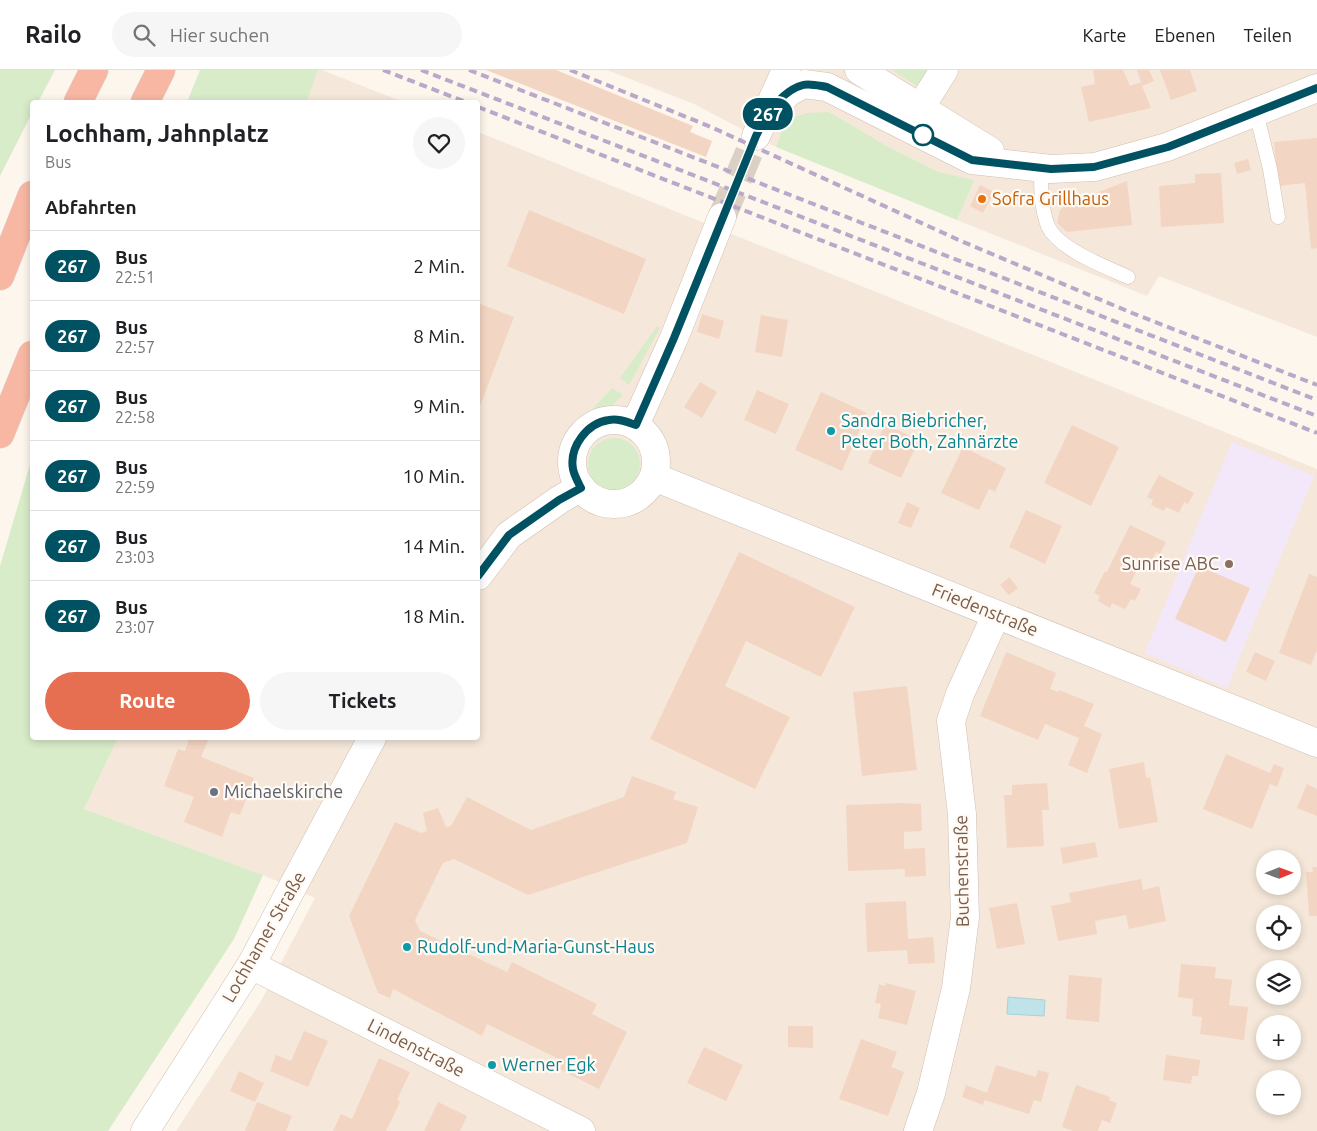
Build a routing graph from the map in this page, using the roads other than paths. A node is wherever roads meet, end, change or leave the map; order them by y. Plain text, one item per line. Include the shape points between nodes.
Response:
1 (94, 70) edge
2 (161, 70) edge
3 (859, 70) edge
4 (944, 70) edge
5 (794, 73) edge
6 (1317, 88) edge
7 (79, 100) edge
8 (146, 100) edge
9 (920, 108) junction
10 (1256, 112) junction
11 (760, 127) tunnel mouth
12 (1012, 166) junction
13 (1042, 168) junction
14 (30, 200) edge
15 (722, 216) tunnel mouth
16 (1278, 217) dead end
17 (0, 276) edge
18 (1128, 277) dead end
19 (30, 359) edge
20 (636, 425) junction
21 (0, 434) edge
22 (654, 477) junction
23 (581, 488) junction
24 (480, 573) edge
25 (996, 615) junction
26 (371, 740) edge
27 (1317, 743) edge
28 (251, 965) junction
29 (145, 1131) edge
30 (581, 1131) edge
31 (918, 1131) edge

1 - 7 highway
2 - 8 highway
3 - 9 street
4 - 9 street
5 - 11 street via 789,92
5 - 12 street via 844,94 972,160
6 - 10 street
9 - 12 street
10 - 13 street via 1168,147 1094,167
10 - 16 lane
12 - 13 street
13 - 18 lane via 1048,227 1070,250
14 - 17 highway
15 - 20 street
19 - 21 highway
20 - 22 street via 650,438 656,457
20 - 23 street via 610,420 597,423 586,431 574,448 573,468
22 - 23 street via 644,492 629,502 612,504 594,499
22 - 25 street, Friedenstraße
23 - 24 street via 509,535
25 - 27 street, Friedenstraße
25 - 31 street, Buchenstraße via 951,721 962,814 965,917 956,988 931,1093
26 - 28 street, Lochhamer Straße
28 - 29 street, Lochhamer Straße
28 - 30 street, Lindenstraße

